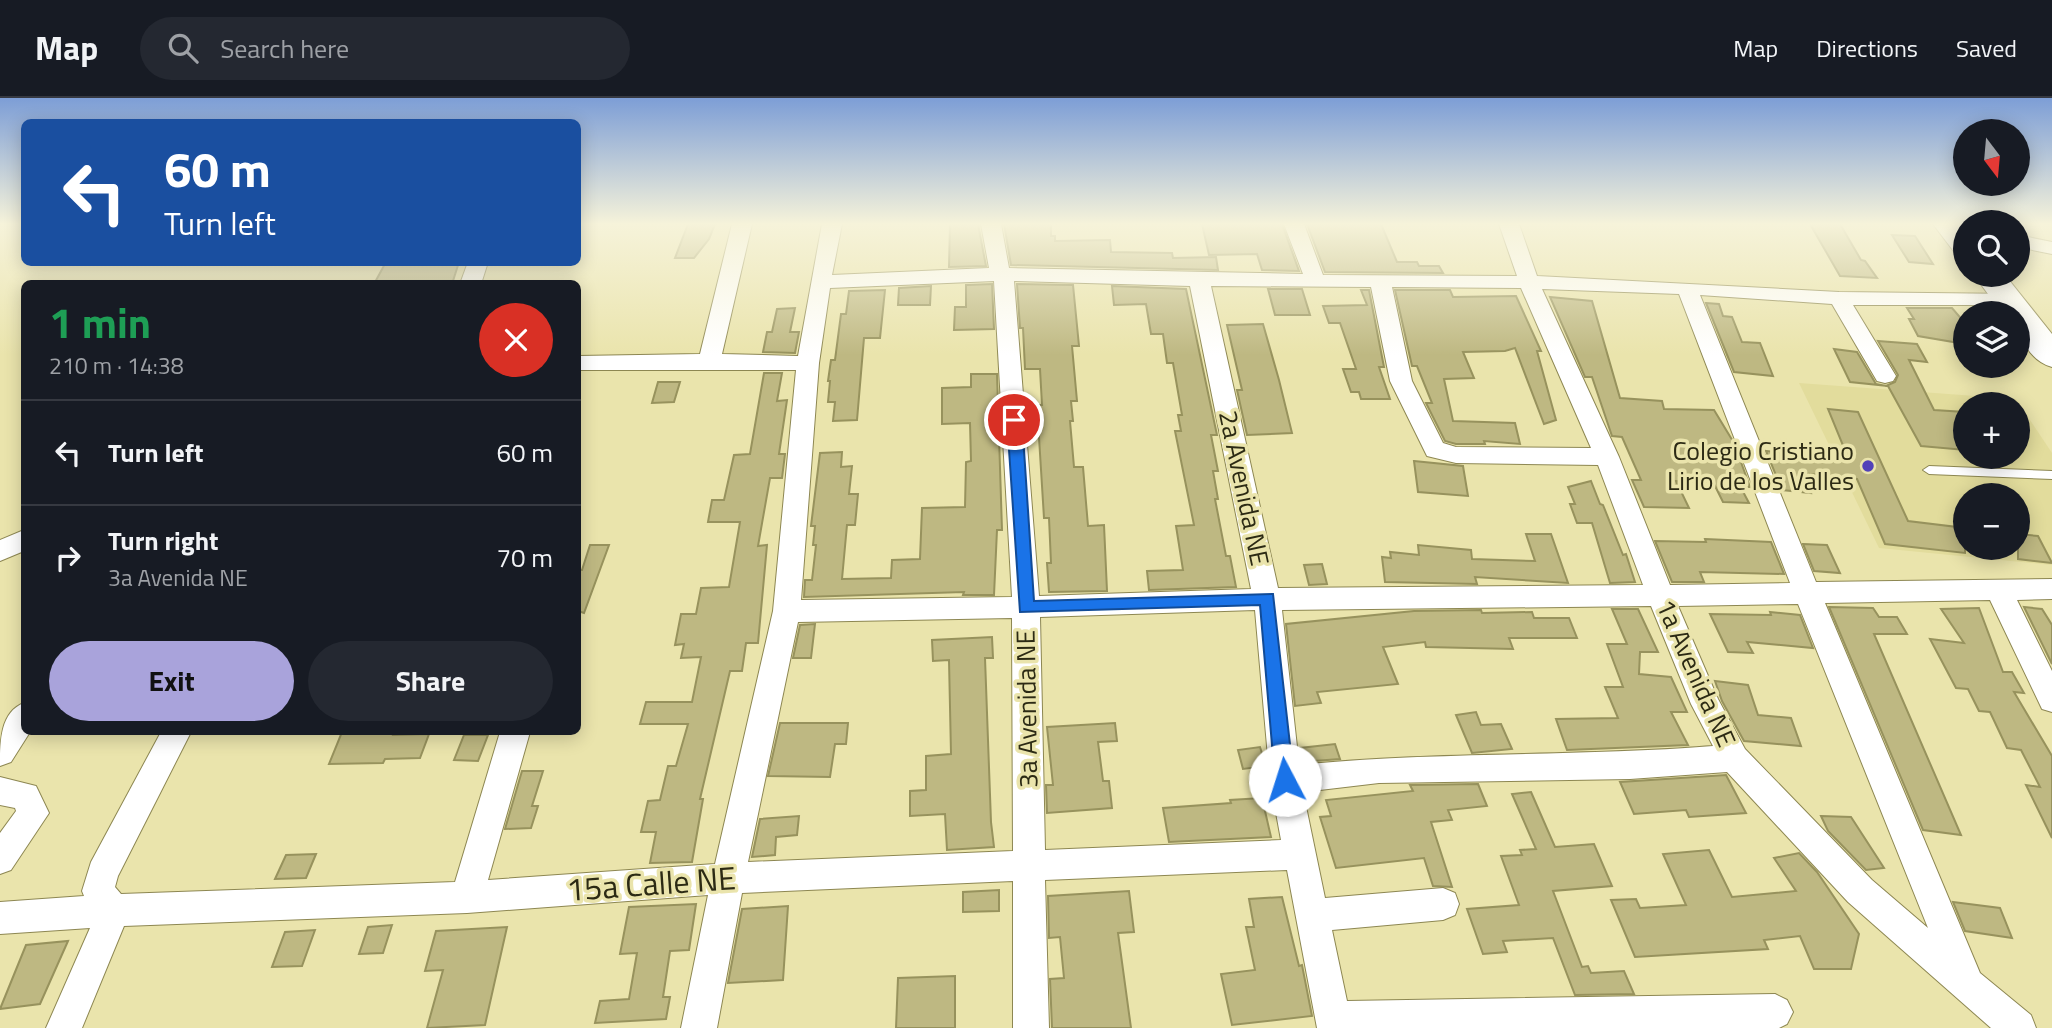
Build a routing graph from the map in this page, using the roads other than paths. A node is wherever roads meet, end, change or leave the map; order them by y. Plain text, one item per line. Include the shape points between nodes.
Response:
1 (732, 267) edge
2 (823, 267) edge
3 (999, 267) edge
4 (1310, 267) edge
5 (1524, 267) edge
6 (1002, 274) junction
7 (1380, 279) junction
8 (1199, 280) junction
9 (1315, 280) junction
10 (820, 282) junction
11 (1529, 282) junction
12 (2000, 287) edge
13 (1687, 288) junction
14 (1839, 298) junction
15 (2010, 299) junction
16 (2052, 356) edge
17 (709, 361) junction
18 (581, 363) edge
19 (807, 363) junction
20 (1885, 376) dead end
21 (1607, 457) junction
22 (1929, 470) dead end
23 (2052, 475) edge
24 (21, 541) edge
25 (0, 551) edge
26 (2052, 589) edge
27 (1999, 591) junction
28 (1807, 593) junction
29 (1661, 594) junction
30 (1267, 599) junction
31 (1026, 607) junction
32 (787, 611) junction
33 (2052, 700) edge
34 (21, 720) edge
35 (174, 735) edge
36 (514, 735) edge
37 (0, 753) edge
38 (1734, 758) junction
39 (1285, 780) junction
40 (0, 791) edge
41 (1301, 854) junction
42 (0, 859) edge
43 (1029, 865) junction
44 (728, 878) junction
45 (467, 897) junction
46 (1443, 904) dead end
47 (114, 910) junction
48 (1314, 915) junction
49 (0, 918) edge
50 (1967, 983) junction
51 (1775, 1012) dead end
52 (1334, 1023) edge
53 (64, 1028) edge
54 (699, 1028) edge
55 (1031, 1028) edge
56 (2018, 1028) edge

1 - 17 street
2 - 10 street
3 - 6 street, 3a Avenida NE
4 - 9 street
5 - 11 street, 1a Avenida NE
6 - 8 street
6 - 10 street
6 - 31 street, 3a Avenida NE
7 - 9 street
7 - 11 street
7 - 21 street via 1401,381 1435,450 1456,455
8 - 9 street
8 - 30 street, 2a Avenida NE
10 - 19 street
11 - 13 street
11 - 21 street, 1a Avenida NE
12 - 15 main road
13 - 14 street
13 - 28 street
14 - 15 street
14 - 20 street
15 - 16 main road
17 - 18 street
17 - 19 street
19 - 32 street
21 - 29 street, 1a Avenida NE
22 - 23 lane
24 - 25 street
26 - 27 street
27 - 28 street
27 - 33 street
28 - 29 street
28 - 50 street
29 - 30 street
29 - 38 street, 1a Avenida NE via 1700,691
30 - 31 street
30 - 39 street, 2a Avenida NE
31 - 32 street
31 - 43 street, 3a Avenida NE
32 - 44 street
34 - 37 street
35 - 47 street via 102,873 98,891
36 - 45 street
38 - 39 street via 1630,766 1379,770
38 - 50 street, 1a Avenida NE via 1860,891
39 - 41 street, 2a Avenida NE
40 - 42 street via 25,796 33,813
41 - 43 street, 15a Calle NE
41 - 48 street, 2a Avenida NE
43 - 44 street, 15a Calle NE
43 - 55 street, 3a Avenida NE
44 - 45 street, 15a Calle NE
44 - 54 street
45 - 47 street, 15a Calle NE
46 - 48 street
47 - 49 street, 15a Calle NE
47 - 53 street
48 - 52 street, 2a Avenida NE
50 - 56 street, 1a Avenida NE
51 - 52 street

